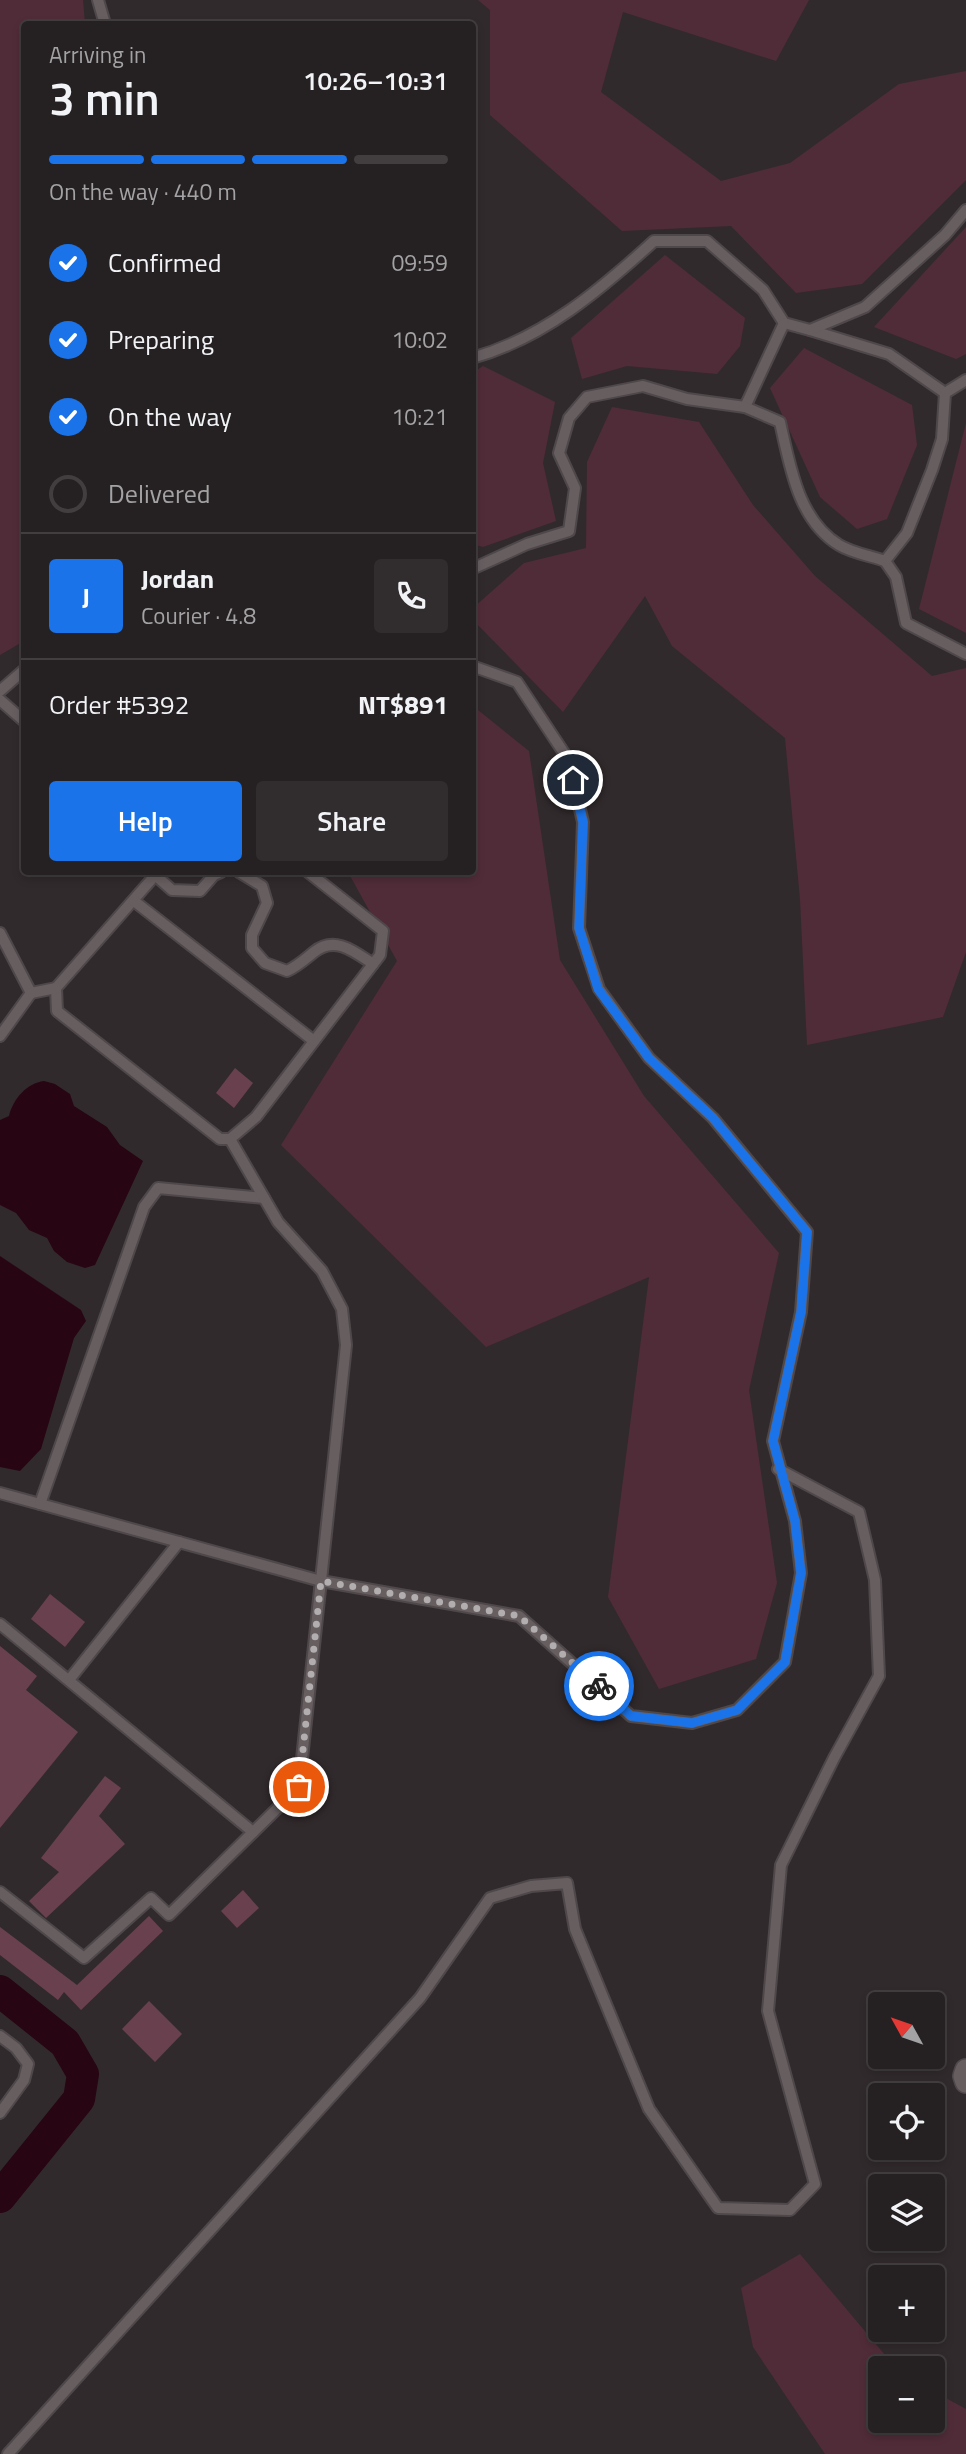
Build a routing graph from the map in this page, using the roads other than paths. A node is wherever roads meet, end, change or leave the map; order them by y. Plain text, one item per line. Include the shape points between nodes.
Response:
1 (99, 0) edge
2 (104, 21) edge
3 (966, 211) edge
4 (784, 323) junction
5 (810, 330) junction
6 (476, 356) edge
7 (966, 380) edge
8 (945, 393) junction
9 (745, 407) junction
10 (885, 561) junction
11 (476, 567) edge
12 (966, 654) edge
13 (476, 667) edge
14 (21, 673) edge
15 (0, 691) edge
16 (0, 700) edge
17 (21, 718) edge
18 (155, 875) edge
19 (159, 875) edge
20 (214, 875) edge
21 (244, 875) edge
22 (312, 875) edge
23 (134, 901) junction
24 (0, 933) edge
25 (373, 964) junction
26 (56, 988) junction
27 (31, 993) junction
28 (0, 1036) edge
29 (314, 1041) junction
30 (230, 1139) junction
31 (264, 1198) junction
32 (778, 1469) junction
33 (0, 1493) edge
34 (40, 1504) junction
35 (179, 1542) junction
36 (321, 1581) junction
37 (0, 1624) edge
38 (69, 1680) junction
39 (253, 1832) junction
40 (0, 1892) edge
41 (0, 2036) edge
42 (0, 2113) edge
43 (8, 2454) edge

1 - 2 lane
3 - 5 lane via 865,307
4 - 5 lane
4 - 6 lane via 763,290 707,241 653,242 601,289 533,334
4 - 9 lane
5 - 8 lane via 890,354
7 - 8 lane
8 - 10 lane via 942,439 932,470 907,533
9 - 10 lane via 780,422 791,472 811,520 839,546
9 - 11 lane via 687,399 643,386 587,397 569,418 559,453 575,488 569,531
10 - 12 lane via 896,577 906,623
13 - 32 lane via 517,682 568,759 583,822 579,928 598,989 649,1058 713,1118 807,1232 801,1312 773,1441
14 - 15 lane
16 - 17 lane
18 - 23 lane
19 - 20 lane via 172,890 200,891
21 - 25 lane via 262,886 267,903 251,948 265,963 287,971 330,944 347,946
22 - 25 lane via 383,931 380,955
23 - 26 lane
23 - 29 lane
24 - 27 lane
25 - 29 lane
26 - 27 lane
26 - 30 lane via 57,1011 220,1139
27 - 28 lane
29 - 30 lane via 256,1117
30 - 31 lane
31 - 34 lane via 158,1188 144,1207
31 - 36 lane via 278,1222 322,1272 342,1309 346,1345
32 - 36 lane via 795,1521 801,1573 785,1662 737,1710 692,1723 631,1716 519,1616
32 - 43 lane via 859,1512 875,1580 879,1676 781,1865 768,2011 815,2184 790,2210 718,2208 649,2109 575,1928 567,1883 531,1886 491,1899 420,1998
33 - 34 lane
34 - 35 lane
35 - 36 lane
35 - 38 lane
36 - 39 lane via 299,1787
37 - 38 lane
38 - 39 lane
39 - 40 lane via 169,1915 151,1898 85,1958
41 - 42 lane via 28,2064 24,2080

